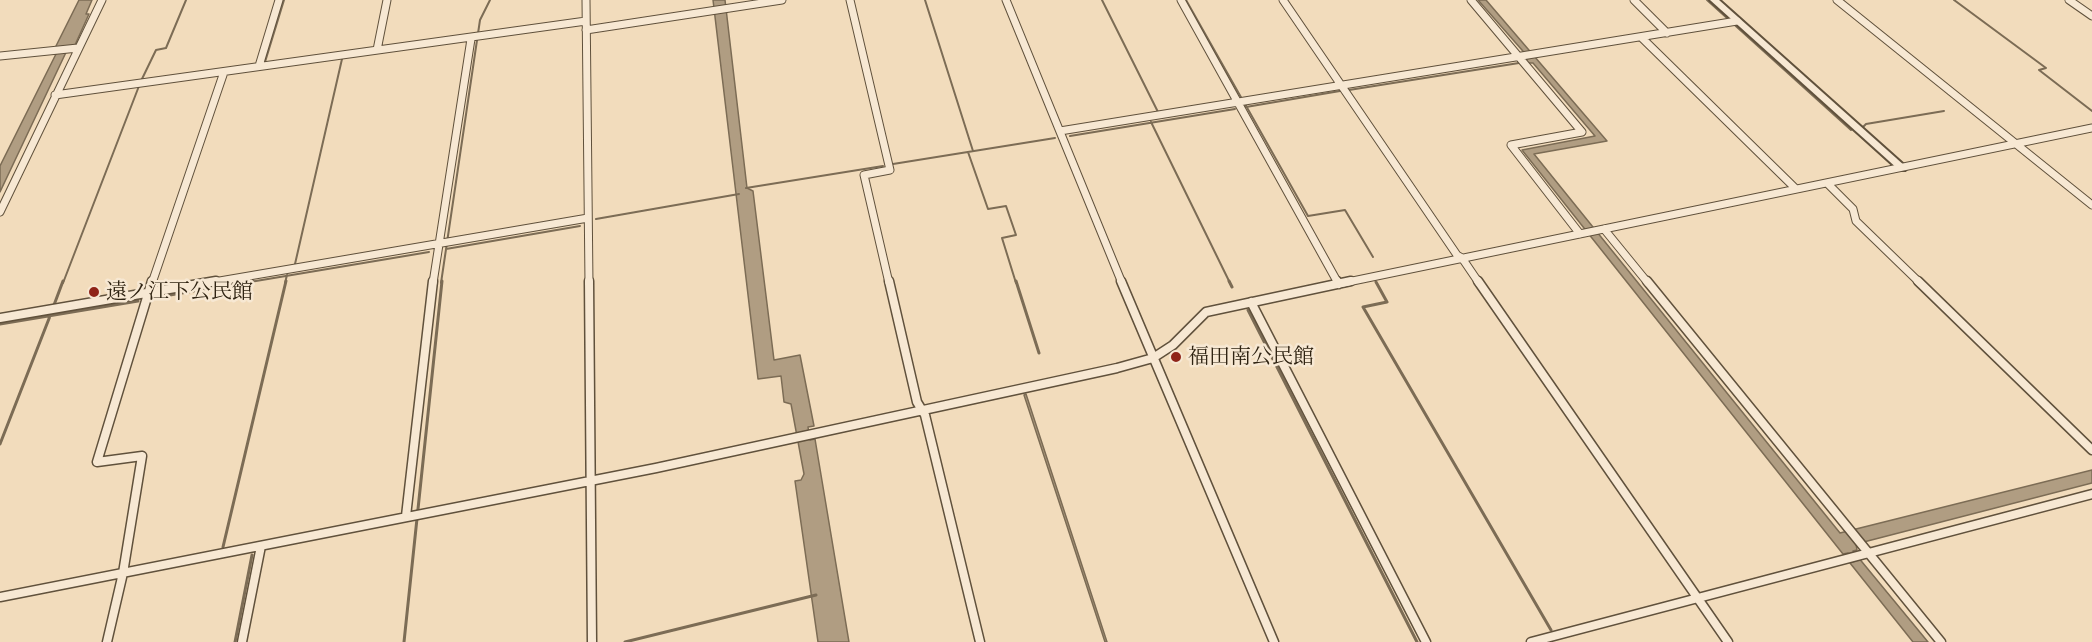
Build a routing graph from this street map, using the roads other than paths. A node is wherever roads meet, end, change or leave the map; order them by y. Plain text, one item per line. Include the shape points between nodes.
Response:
1 (102, 0) edge
2 (279, 0) edge
3 (387, 0) edge
4 (586, 0) edge
5 (782, 0) edge
6 (850, 0) edge
7 (1006, 0) edge
8 (1181, 0) edge
9 (1283, 0) edge
10 (1471, 0) edge
11 (1634, 0) edge
12 (1714, 0) edge
13 (1837, 0) edge
14 (2069, 0) edge
15 (2092, 16) edge
16 (586, 21) junction
17 (1733, 22) junction
18 (586, 30) junction
19 (1667, 33) junction
20 (1641, 37) junction
21 (476, 38) junction
22 (78, 48) junction
23 (377, 50) junction
24 (0, 56) edge
25 (1522, 59) junction
26 (259, 66) junction
27 (224, 72) junction
28 (1342, 86) junction
29 (55, 95) junction
30 (1238, 103) junction
31 (2092, 128) edge
32 (1060, 131) junction
33 (2016, 144) junction
34 (1902, 168) junction
35 (1827, 183) junction
36 (1796, 189) junction
37 (2092, 205) edge
38 (0, 212) edge
39 (588, 218) junction
40 (1601, 230) junction
41 (1584, 233) junction
42 (439, 244) junction
43 (1462, 258) junction
44 (1339, 284) junction
45 (148, 293) junction
46 (1251, 302) junction
47 (0, 318) edge
48 (1152, 358) junction
49 (920, 408) junction
50 (2092, 450) edge
51 (591, 481) junction
52 (2092, 494) edge
53 (409, 516) junction
54 (261, 546) junction
55 (1859, 553) junction
56 (123, 573) junction
57 (0, 597) edge
58 (1697, 597) junction
59 (107, 642) edge
60 (242, 642) edge
61 (592, 642) edge
62 (980, 642) edge
63 (1274, 642) edge
64 (1426, 642) edge
65 (1531, 642) edge
66 (1728, 642) edge
67 (1941, 642) edge

1 - 22 street
2 - 26 street
3 - 23 street
4 - 16 street
5 - 18 street
6 - 49 street via 890,170 864,176
7 - 32 street
8 - 30 street
9 - 28 street
10 - 25 street
11 - 19 street
12 - 17 street
13 - 33 street
14 - 15 street
16 - 18 street
16 - 21 street
17 - 19 street
17 - 34 street
18 - 39 street
19 - 20 street
20 - 25 street
20 - 36 street
21 - 23 street
21 - 42 street
22 - 24 street
22 - 29 street
23 - 26 street
25 - 28 street
25 - 41 street via 1582,132 1511,145
26 - 27 street
27 - 29 street
27 - 45 street
28 - 30 street
28 - 43 street
29 - 38 street
30 - 32 street
30 - 44 street
31 - 33 street
32 - 48 street
33 - 34 street
33 - 37 street
34 - 35 street
35 - 36 street
35 - 50 street via 1853,209 1856,221
36 - 40 street
39 - 42 street
39 - 51 street
40 - 41 street
40 - 55 street via 1848,528
41 - 43 street
42 - 45 street
42 - 53 street
43 - 44 street
43 - 58 street
44 - 46 street
45 - 47 street
45 - 56 street via 97,462 142,456
46 - 48 street via 1206,312 1173,345
46 - 64 street
48 - 49 street
48 - 63 street
49 - 51 street
49 - 62 street via 925,415
51 - 53 street
51 - 61 street
52 - 55 street
53 - 54 street
54 - 56 street
54 - 60 street
55 - 58 street
55 - 67 street
56 - 57 street
56 - 59 street
58 - 65 street
58 - 66 street

